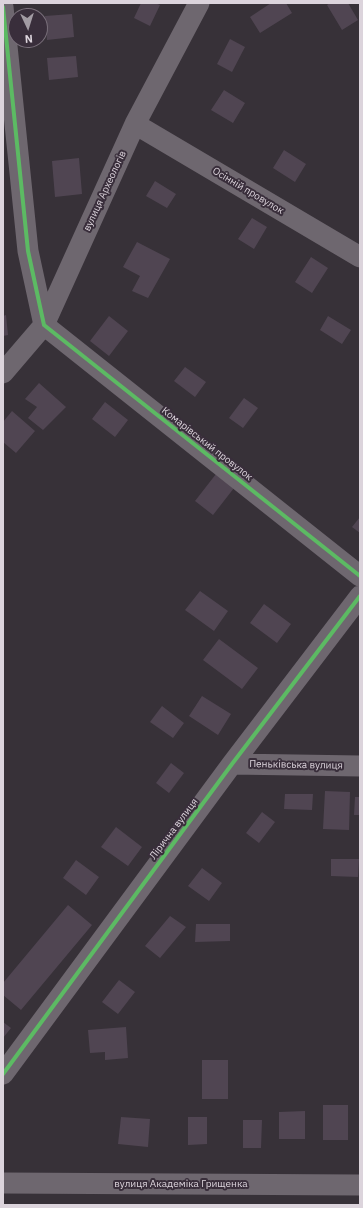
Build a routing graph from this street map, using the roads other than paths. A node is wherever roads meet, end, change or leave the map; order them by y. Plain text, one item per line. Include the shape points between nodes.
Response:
1 (199, 3) edge
2 (3, 7) edge
3 (136, 124) junction
4 (360, 257) edge
5 (44, 325) junction
6 (3, 373) edge
7 (360, 576) edge
8 (360, 596) edge
9 (232, 764) junction
10 (360, 766) edge
11 (3, 1074) edge
12 (3, 1183) edge
13 (360, 1185) edge

1 - 3 street, вулиця Археологів
2 - 5 street via 28,251
3 - 4 street, Осінній провулок
3 - 5 street, вулиця Археологів
5 - 6 street, вулиця Археологів
5 - 7 street, Комарівський провулок
8 - 9 street, Лірична вулиця
9 - 10 street, Пеньківська вулиця
9 - 11 street, Лірична вулиця
12 - 13 street, вулиця Академіка Грищенка

